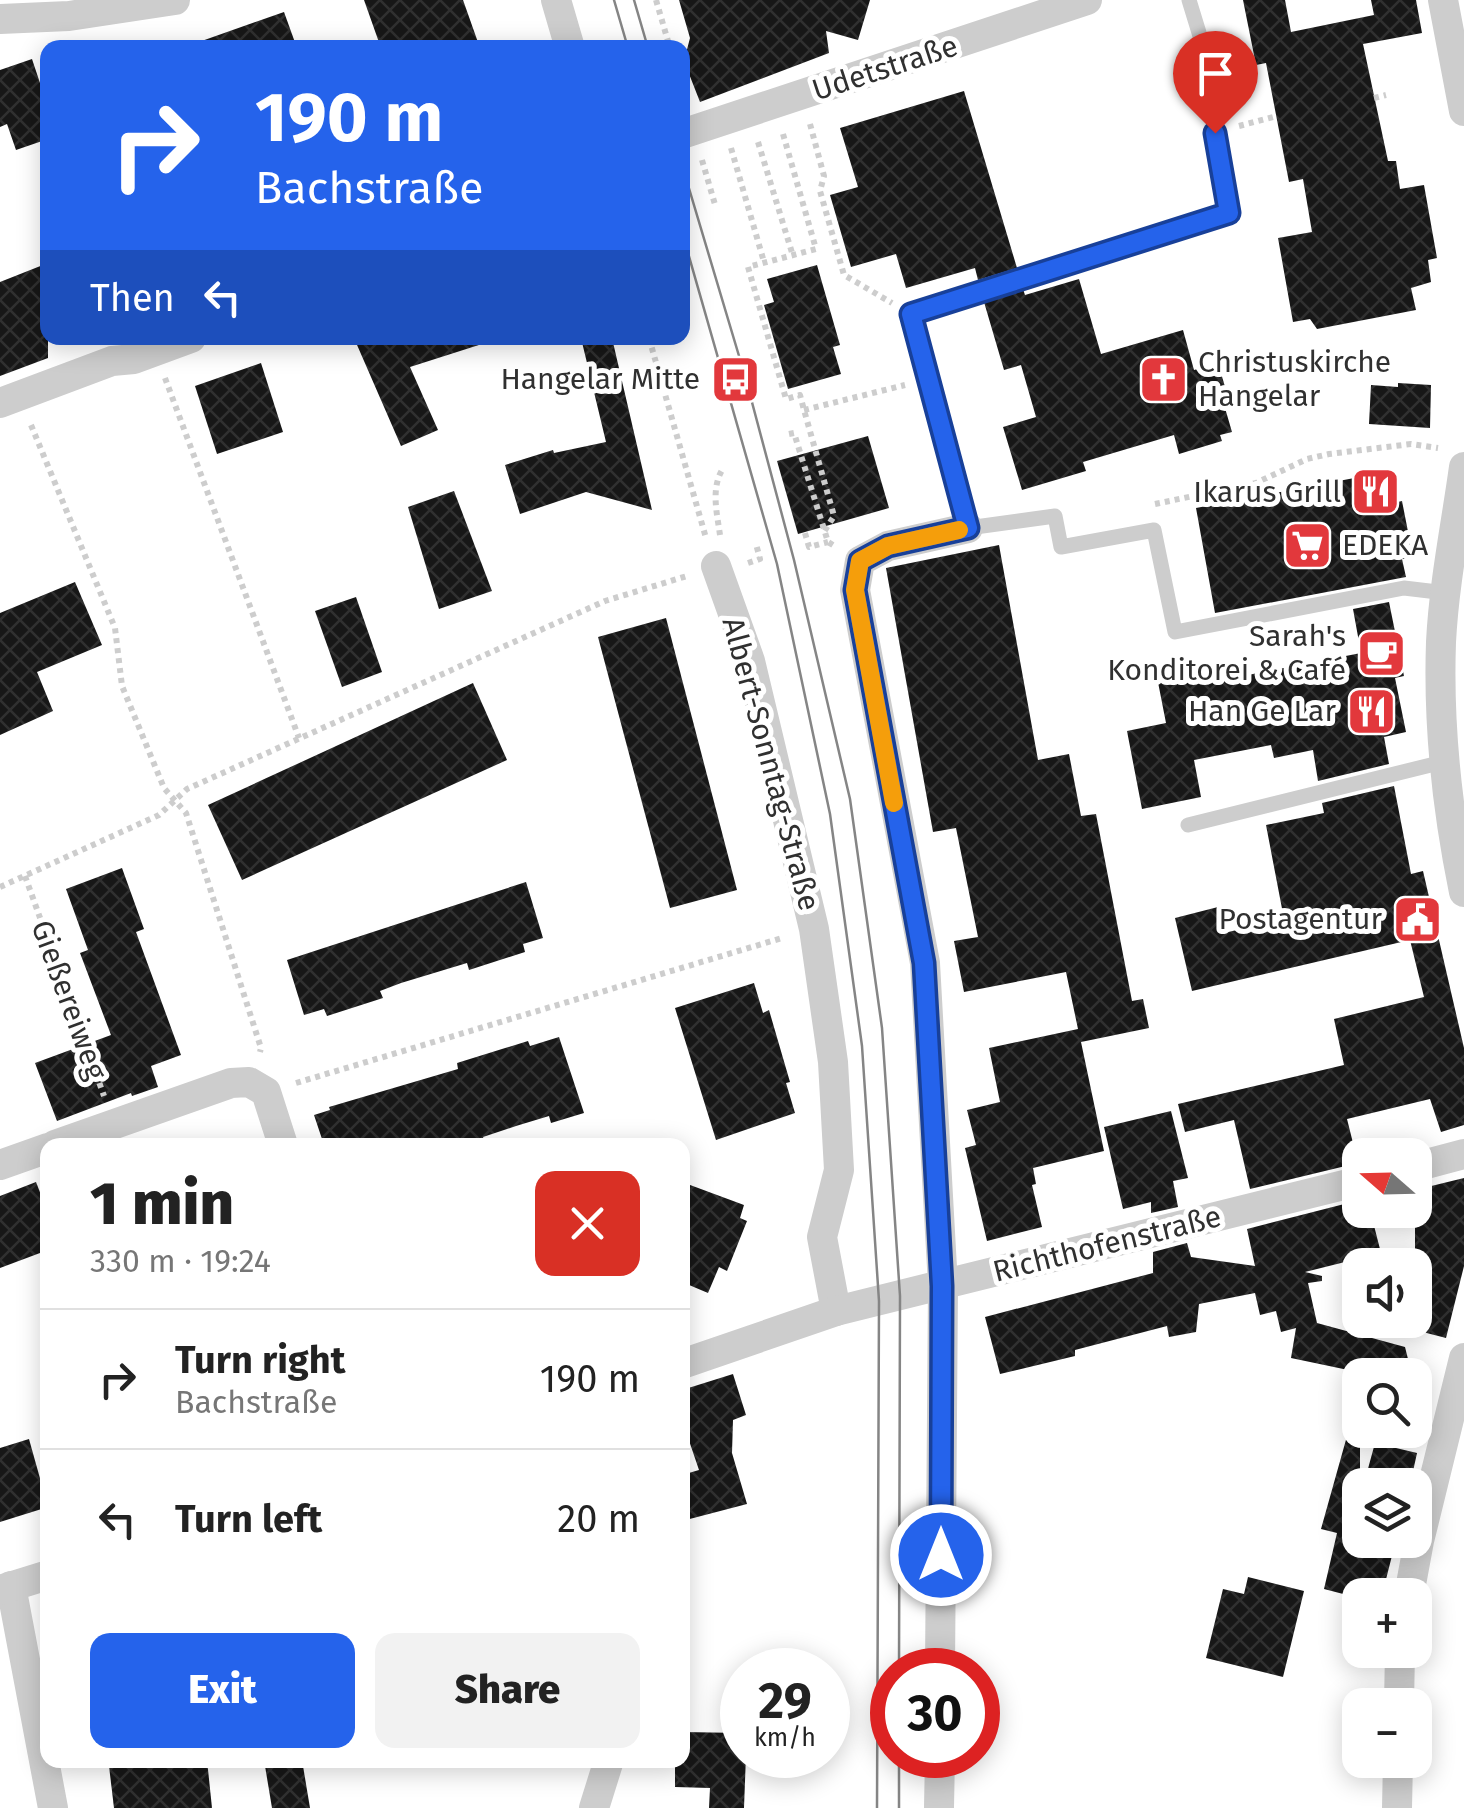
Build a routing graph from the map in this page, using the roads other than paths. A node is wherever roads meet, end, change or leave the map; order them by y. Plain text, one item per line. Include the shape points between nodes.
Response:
1 (174, 0) edge
2 (556, 0) edge
3 (1088, 0) edge
4 (1189, 0) edge
5 (1443, 0) edge
6 (0, 19) edge
7 (568, 40) edge
8 (1464, 111) edge
9 (690, 131) edge
10 (173, 345) edge
11 (10, 400) edge
12 (1455, 458) edge
13 (968, 528) junction
14 (716, 566) road end
15 (1446, 593) junction
16 (1443, 762) junction
17 (1188, 824) dead end
18 (1464, 892) edge
19 (75, 1138) edge
20 (280, 1138) edge
21 (40, 1151) edge
22 (1464, 1154) edge
23 (1432, 1162) edge
24 (0, 1165) edge
25 (1342, 1185) edge
26 (942, 1286) junction
27 (836, 1311) junction
28 (1464, 1358) edge
29 (690, 1361) edge
30 (40, 1577) edge
31 (1412, 1578) edge
32 (6, 1588) edge
33 (940, 1648) edge
34 (40, 1747) edge
35 (44, 1768) edge
36 (606, 1768) edge
37 (940, 1778) edge
38 (1398, 1778) edge
39 (53, 1808) edge
40 (594, 1808) edge
41 (939, 1808) edge
42 (1397, 1808) edge

1 - 6 street
2 - 7 street
3 - 9 street, Udetstraße
4 - 13 lane via 1229,213 911,314
5 - 8 street
10 - 11 street
12 - 15 street
13 - 15 lane via 1055,516 1062,547 1154,530 1175,632 1404,588
13 - 26 street via 888,546 860,561 855,590 924,963
14 - 27 street, Albert-Sonntag-Straße via 750,662 814,929 833,1062 839,1170 822,1237
15 - 16 street
16 - 17 lane
16 - 18 street
19 - 20 street via 231,1083 258,1087
21 - 24 street
22 - 23 street
25 - 26 street, Richthofenstraße
26 - 27 street, Richthofenstraße
26 - 33 street
27 - 29 street, Richthofenstraße
28 - 31 street
30 - 32 street
32 - 34 street
35 - 39 street
36 - 40 street
37 - 41 street
38 - 42 street

